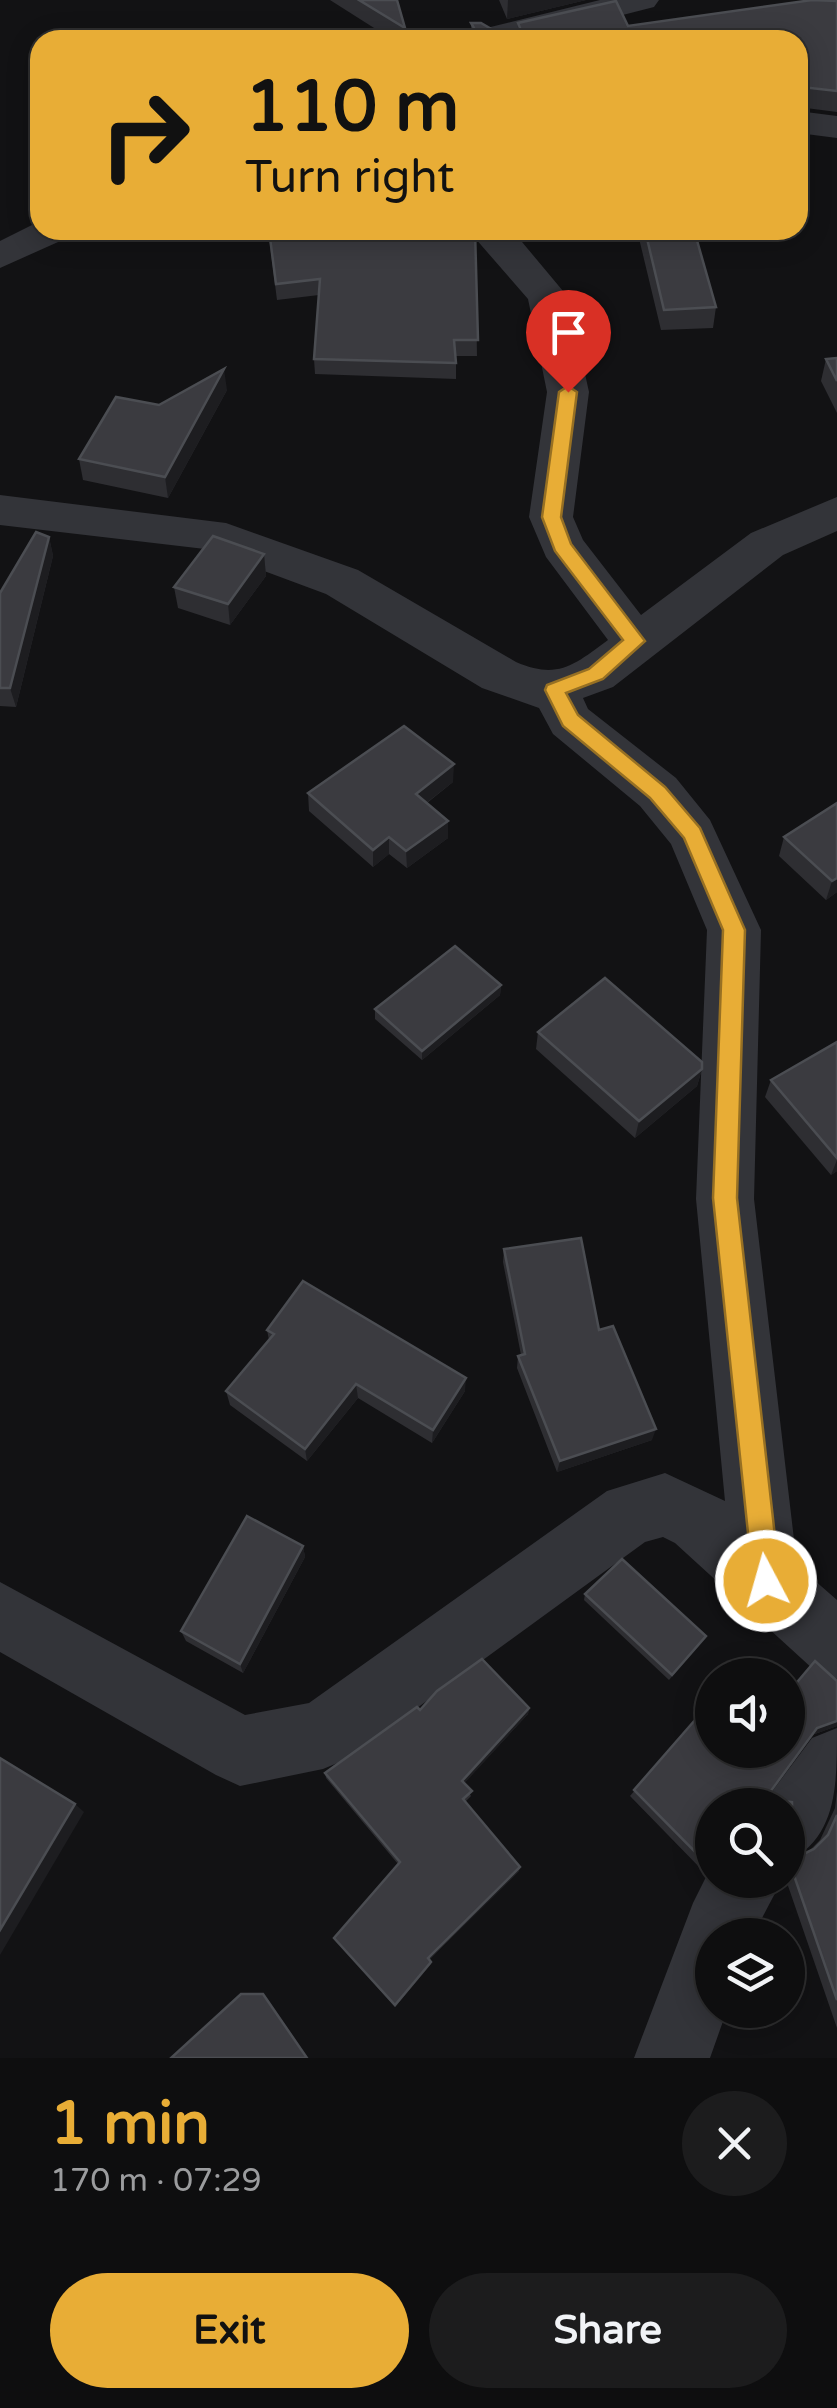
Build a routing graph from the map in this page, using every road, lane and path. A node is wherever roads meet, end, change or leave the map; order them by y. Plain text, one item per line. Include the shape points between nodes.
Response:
1 (642, 0) edge
2 (523, 30) edge
3 (808, 123) edge
4 (837, 127) edge
5 (33, 240) edge
6 (501, 240) edge
7 (0, 256) edge
8 (0, 510) edge
9 (837, 513) edge
10 (635, 641) junction
11 (554, 690) junction
12 (766, 1581) junction
13 (0, 1614) edge
14 (837, 1645) edge
15 (837, 1763) edge
16 (805, 1805) edge
17 (695, 1995) edge
18 (672, 2058) edge

1 - 2 street
3 - 4 street
5 - 7 street
6 - 10 street via 548,297 568,392 551,517 562,546
8 - 11 street via 210,534 342,582 499,674 535,690
9 - 10 street via 767,544
10 - 11 street via 596,674
11 - 12 street via 570,720 658,792 692,834 734,930 725,1198
12 - 13 street via 698,1520 665,1505 630,1514 323,1735 240,1751
12 - 14 street
15 - 16 street
17 - 18 street

